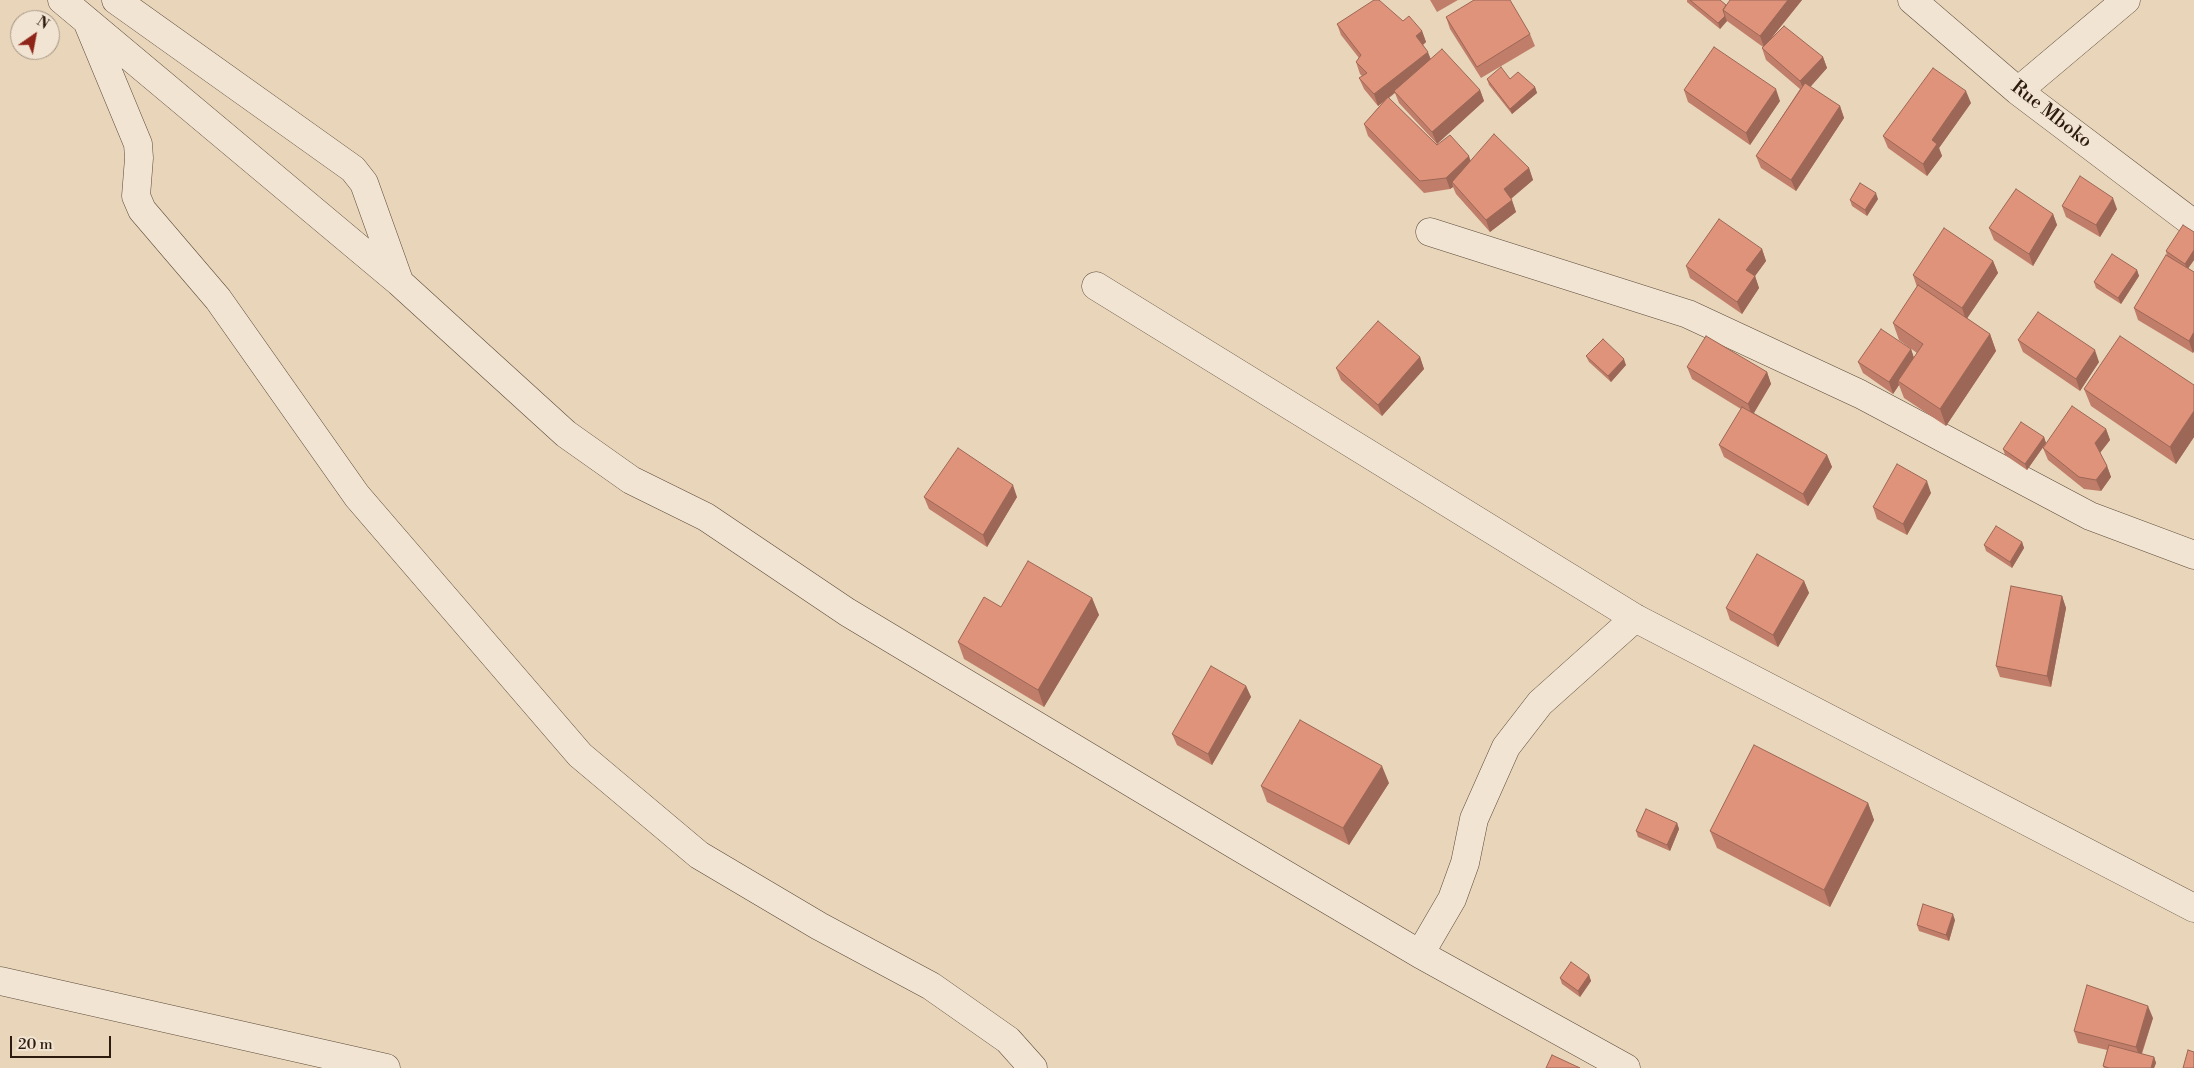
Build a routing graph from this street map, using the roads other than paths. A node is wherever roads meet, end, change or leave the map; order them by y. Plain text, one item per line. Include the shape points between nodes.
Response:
1 (62, 0) edge
2 (116, 0) edge
3 (1912, 0) edge
4 (2126, 0) edge
5 (85, 18) junction
6 (2018, 90) junction
7 (2194, 224) edge
8 (1430, 232) dead end
9 (399, 282) junction
10 (1096, 286) dead end
11 (2194, 555) edge
12 (1635, 618) junction
13 (2194, 908) edge
14 (1420, 954) junction
15 (0, 981) edge
16 (386, 1068) edge
17 (1032, 1068) edge
18 (1626, 1068) edge

1 - 5 street
2 - 9 street via 353,170 364,183
3 - 6 street, Rue Mboko
4 - 6 street
5 - 9 street
5 - 17 street via 138,144 136,196 142,210 218,299 357,496 580,755 699,855 819,926 931,986 1008,1040
6 - 7 street, Rue Mboko
8 - 11 street via 1688,314 1860,394 2090,516
9 - 14 street via 566,434 631,480 706,517 847,612
10 - 12 street
12 - 13 street
12 - 14 street via 1540,703 1506,747 1474,819 1465,863 1452,899
14 - 18 street
15 - 16 street

